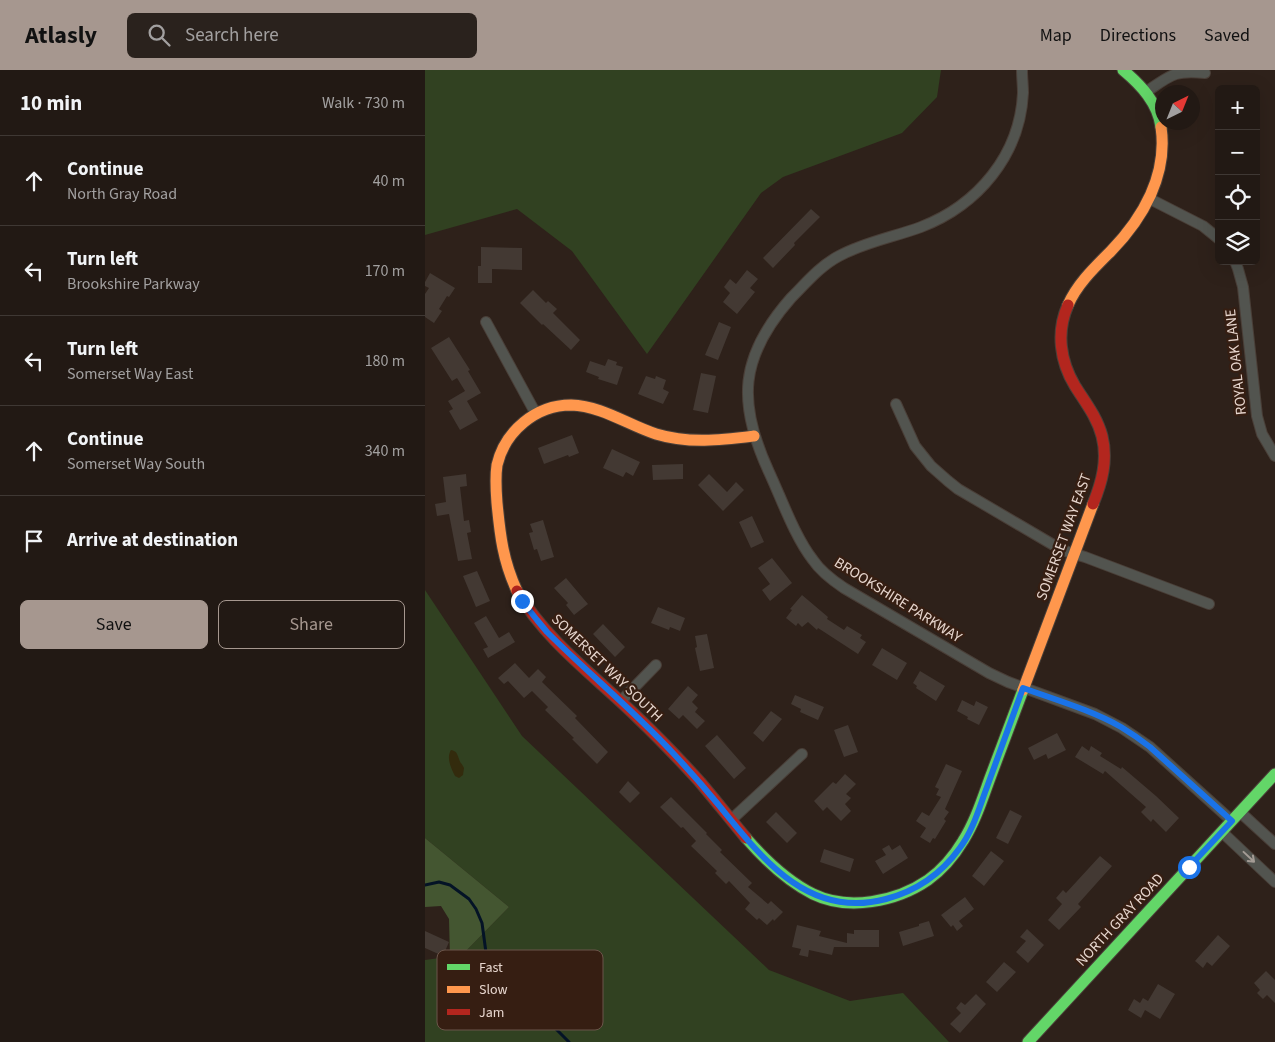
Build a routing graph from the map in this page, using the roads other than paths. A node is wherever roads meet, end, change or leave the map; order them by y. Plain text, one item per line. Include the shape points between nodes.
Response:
1 (1022, 70) edge
2 (1123, 70) edge
3 (1205, 73) dead end
4 (1146, 92) junction
5 (1150, 199) junction
6 (1215, 236) edge
7 (1236, 265) edge
8 (486, 322) dead end
9 (896, 404) dead end
10 (536, 414) junction
11 (754, 436) junction
12 (1275, 456) edge
13 (1074, 554) junction
14 (1209, 604) dead end
15 (656, 666) dead end
16 (1023, 688) junction
17 (621, 701) junction
18 (802, 754) dead end
19 (1275, 774) edge
20 (1241, 812) junction
21 (731, 820) junction
22 (1232, 821) junction
23 (1222, 832) junction
24 (1275, 844) edge
25 (1275, 882) edge
26 (894, 897) joint
27 (1028, 1042) edge

1 - 11 street, BROOKSHIRE PARKWAY via 1023,93 1012,141 994,172 975,194 935,221 837,257 814,274 774,320 751,367 748,400
2 - 4 street, SOMERSET WAY EAST
3 - 4 street via 1179,72
4 - 5 street, SOMERSET WAY EAST via 1161,122 1163,142 1161,163
5 - 6 street via 1203,226
5 - 13 street, SOMERSET WAY EAST via 1128,231 1079,285 1062,322 1061,348 1067,370 1095,417 1104,449 1100,486
7 - 12 street, ROYAL OAK LANE via 1243,288 1257,416 1262,434
8 - 10 street
9 - 13 street via 915,446 948,482
10 - 11 street, SOMERSET WAY SOUTH via 559,406 575,405 609,414 643,430 674,439 701,441
10 - 17 street, SOMERSET WAY SOUTH via 507,441 496,467 501,537 508,571 522,601 537,620
11 - 16 street, BROOKSHIRE PARKWAY via 799,537 825,574 968,662
13 - 14 street
13 - 16 street, SOMERSET WAY EAST
15 - 17 street
16 - 22 street, BROOKSHIRE PARKWAY via 1095,714 1136,736
16 - 26 street, SOMERSET WAY EAST via 961,848 928,881
17 - 21 street, SOMERSET WAY SOUTH via 692,773
18 - 21 street
19 - 20 street, NORTH GRAY ROAD
20 - 22 street, NORTH GRAY ROAD
20 - 24 street
21 - 26 street, SOMERSET WAY SOUTH via 780,874 810,893 831,900 858,903
22 - 23 street, NORTH GRAY ROAD
23 -> 25 street
23 - 27 street, NORTH GRAY ROAD

